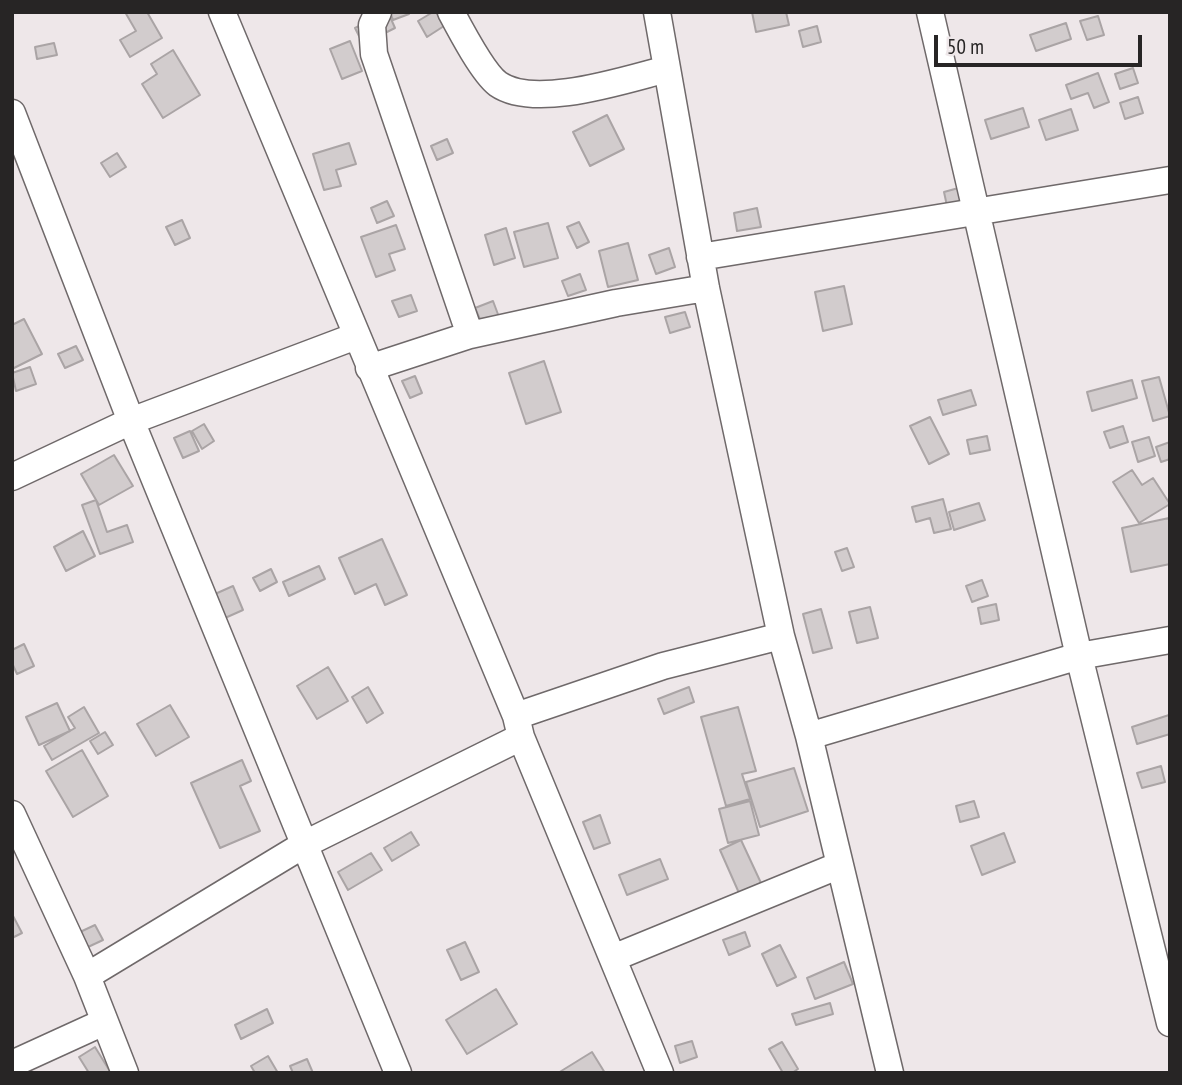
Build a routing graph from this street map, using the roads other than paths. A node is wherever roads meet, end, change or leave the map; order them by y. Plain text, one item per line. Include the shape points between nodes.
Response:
1 (222, 12) edge
2 (378, 12) edge
3 (451, 12) edge
4 (657, 12) edge
5 (930, 12) edge
6 (667, 69) junction
7 (12, 113) edge
8 (1170, 180) edge
9 (976, 212) junction
10 (700, 257) junction
11 (706, 288) junction
12 (470, 335) junction
13 (356, 336) junction
14 (369, 368) junction
15 (131, 421) junction
16 (12, 477) edge
17 (781, 636) junction
18 (1170, 640) edge
19 (1079, 656) junction
20 (518, 727) junction
21 (809, 736) junction
22 (12, 814) edge
23 (305, 844) junction
24 (840, 865) junction
25 (613, 958) junction
26 (87, 976) junction
27 (104, 1022) junction
28 (1170, 1024) edge
29 (12, 1064) edge
30 (125, 1073) edge
31 (398, 1073) edge
32 (660, 1073) edge
33 (890, 1073) edge

1 - 13 street
2 - 12 street via 372,25 374,54
3 - 6 street via 499,84 533,94 569,93
4 - 6 street
5 - 9 street
6 - 10 street
7 - 15 street
8 - 9 street
9 - 10 street
9 - 19 street
10 - 11 street
11 - 12 street
11 - 17 street
12 - 14 street
13 - 14 street
13 - 15 street
14 - 20 street
15 - 16 street
15 - 23 street
17 - 20 street via 663,666
17 - 21 street
18 - 19 street
19 - 21 street
19 - 28 street
20 - 23 street
20 - 25 street
21 - 24 street
22 - 26 street
23 - 26 street
23 - 31 street
24 - 25 street
24 - 33 street
25 - 32 street
26 - 27 street
27 - 29 street
27 - 30 street

